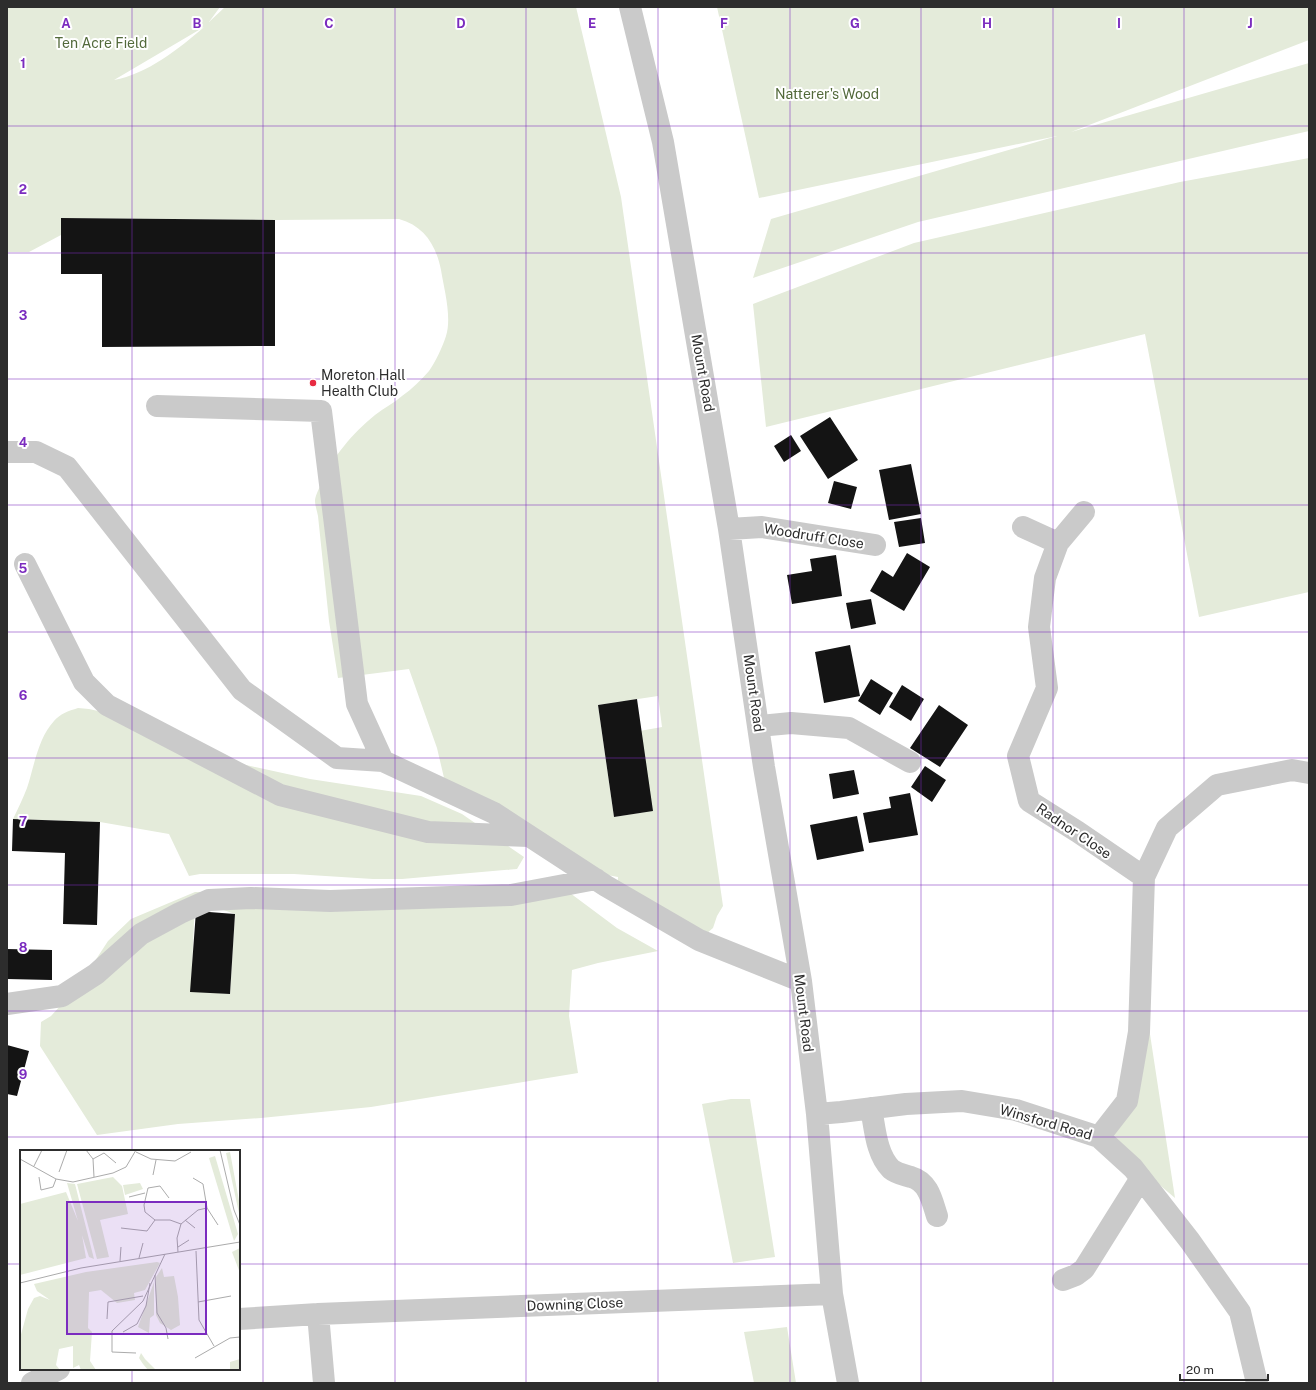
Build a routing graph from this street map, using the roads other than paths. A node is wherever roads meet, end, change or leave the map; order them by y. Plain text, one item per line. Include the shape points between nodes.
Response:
1 (630, 7) edge
2 (157, 406) dead end
3 (7, 452) edge
4 (1084, 512) dead end
5 (1023, 527) dead end
6 (729, 529) junction
7 (1058, 543) junction
8 (875, 545) dead end
9 (25, 564) dead end
10 (759, 726) junction
11 (383, 761) junction
12 (910, 762) dead end
13 (1309, 772) edge
14 (529, 836) junction
15 (1144, 877) junction
16 (596, 879) junction
17 (801, 981) junction
18 (7, 1004) edge
19 (871, 1108) junction
20 (817, 1114) junction
21 (1099, 1137) junction
22 (1141, 1178) junction
23 (937, 1216) dead end
24 (1063, 1280) dead end
25 (832, 1294) junction
26 (318, 1314) junction
27 (240, 1319) edge
28 (57, 1370) edge
29 (32, 1383) edge
30 (324, 1383) edge
31 (848, 1383) edge
32 (1257, 1383) edge

1 - 6 street, Mount Road via 662,142
2 - 11 street via 321,411 357,704
3 - 11 street via 36,452 67,467 242,690 337,758
4 - 7 street, Radnor Close
5 - 7 street
6 - 8 street, Woodruff Close via 762,527
6 - 10 street, Mount Road
7 - 15 street, Radnor Close via 1045,578 1038,627 1047,688 1018,756 1029,801
9 - 14 street via 84,682 107,705 280,795 428,832
10 - 12 street via 791,723 849,728
10 - 17 street, Mount Road
11 - 14 street via 494,813
13 - 15 street via 1292,770 1217,785 1167,828
14 - 16 street
15 - 21 street via 1139,1032 1127,1102
16 - 17 street via 699,940
16 - 18 street via 511,895 330,901 251,898 209,900 141,934 96,974 62,996
17 - 20 street, Mount Road
19 - 20 street, Winsford Road
19 - 21 street, Winsford Road via 962,1102 1016,1110
19 - 23 street via 877,1140 884,1158 891,1169 916,1178 926,1186
20 - 25 street, Mount Road
21 - 22 street, Winsford Road
22 - 24 street via 1084,1269
22 - 32 street, Winsford Road via 1240,1312
25 - 26 street, Downing Close
25 - 31 street, Mount Road
26 - 27 street, Downing Close
26 - 30 street
28 - 29 street

